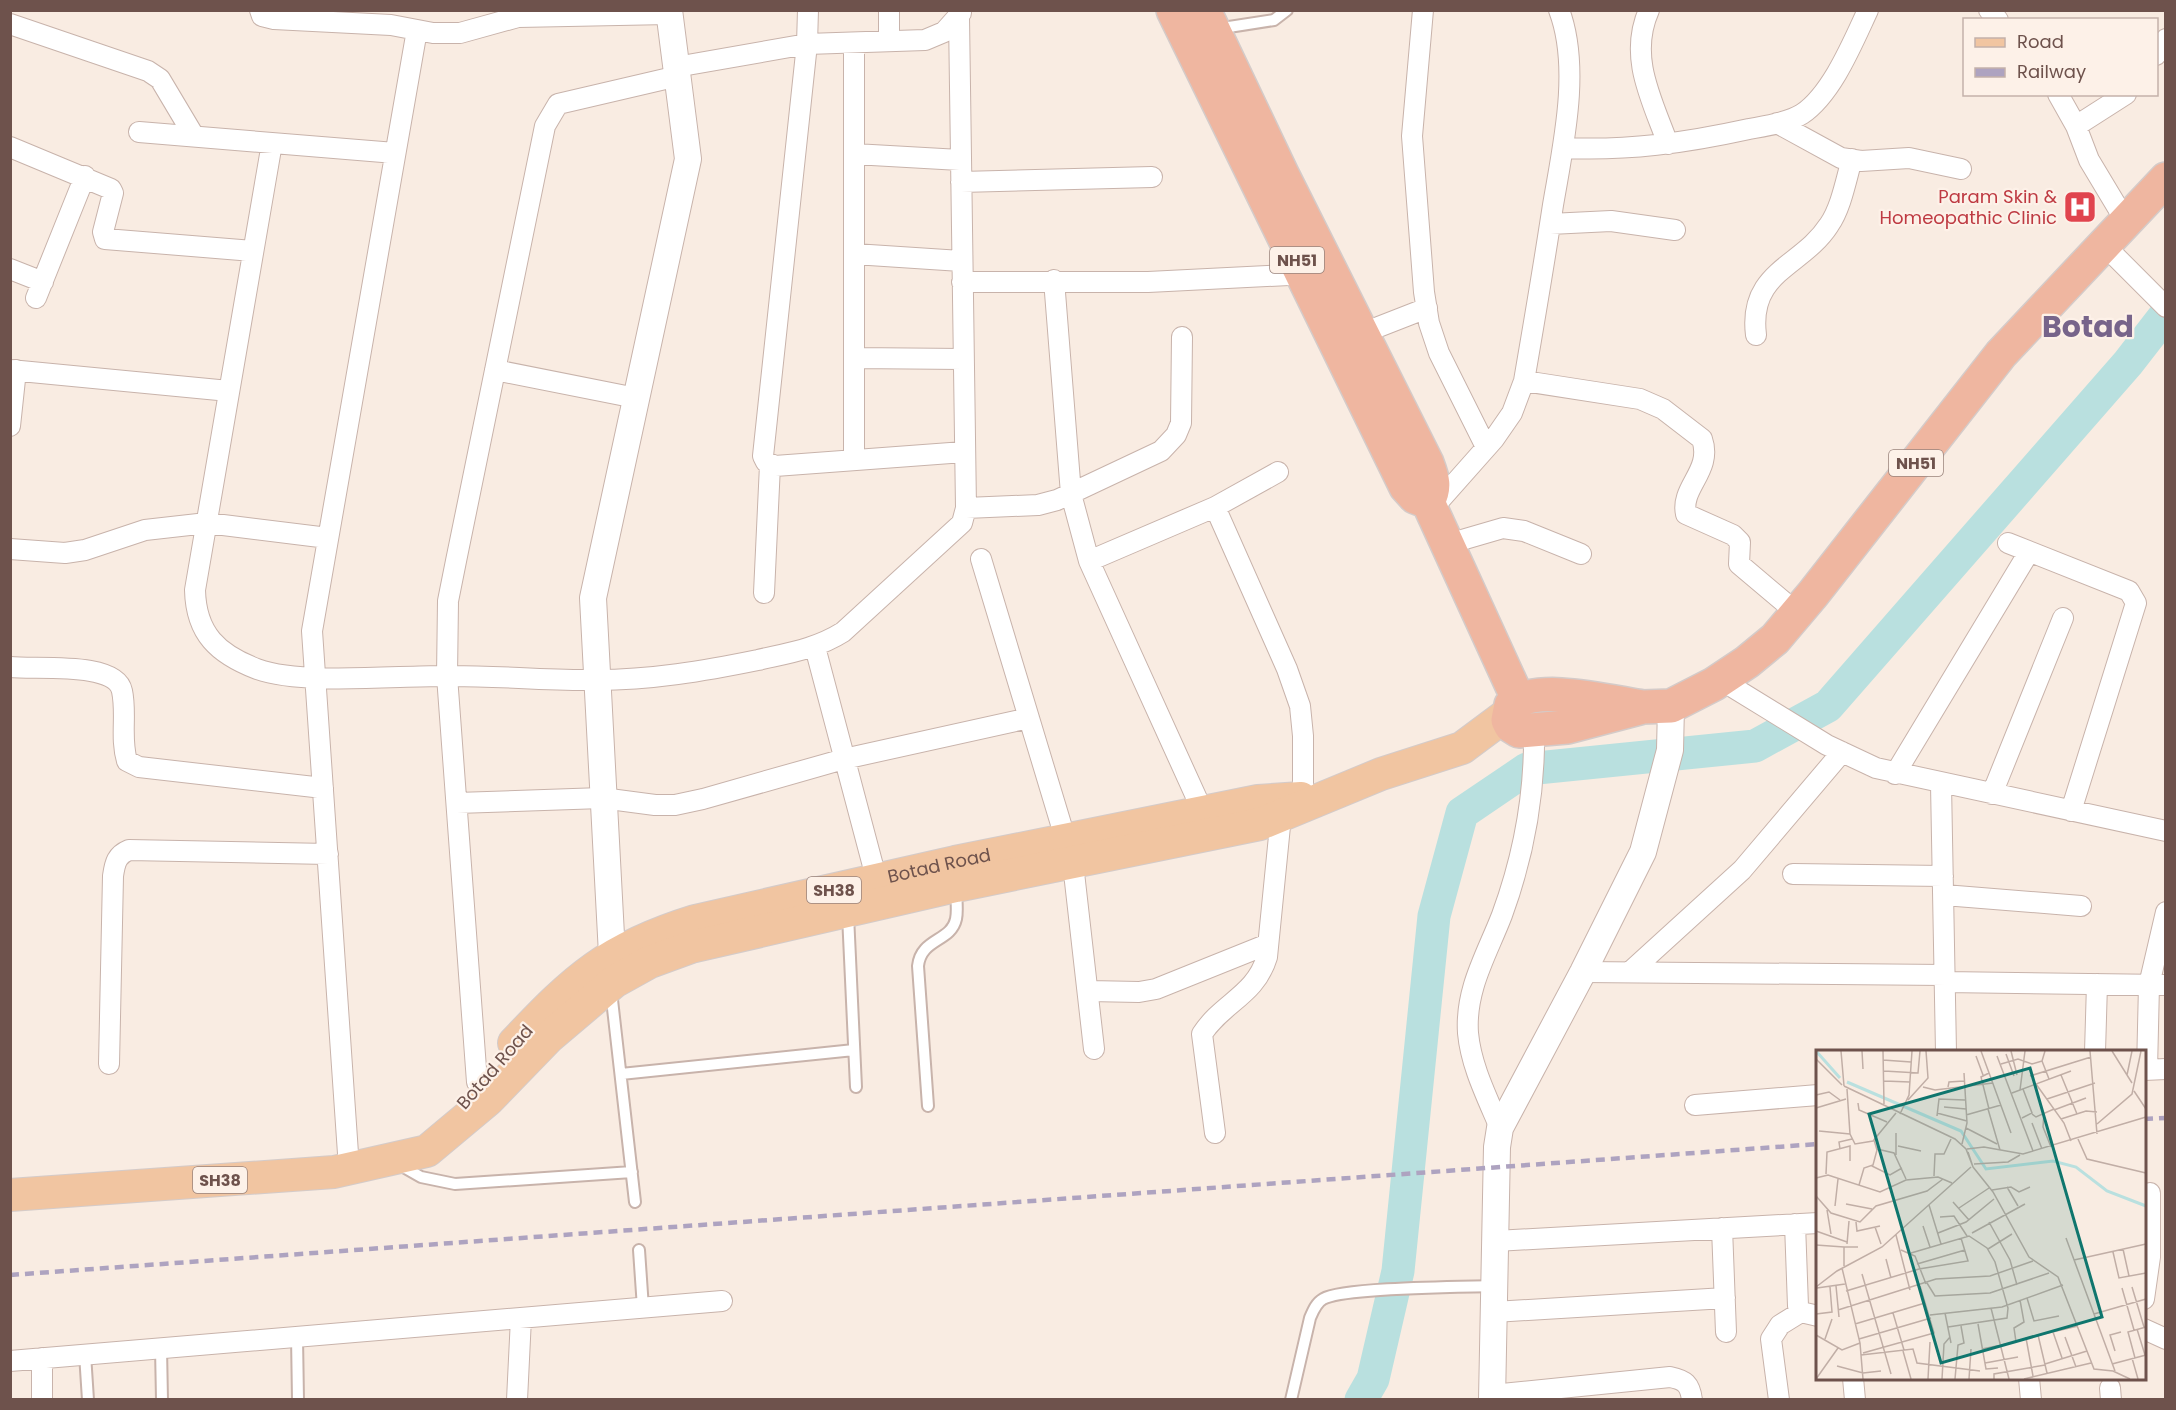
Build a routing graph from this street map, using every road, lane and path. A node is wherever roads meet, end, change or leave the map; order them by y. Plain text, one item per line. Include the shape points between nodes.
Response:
1 (260, 10) edge
2 (808, 10) edge
3 (890, 10) edge
4 (1173, 10) edge
5 (1287, 10) edge
6 (1423, 10) edge
7 (1559, 10) edge
8 (1649, 10) edge
9 (1868, 10) edge
10 (669, 12) edge
11 (518, 14) edge
12 (961, 14) edge
13 (391, 18) edge
14 (1209, 20) edge
15 (10, 24) edge
16 (417, 30) junction
17 (2166, 39) edge
18 (889, 42) junction
19 (854, 43) junction
20 (807, 44) junction
21 (2158, 53) edge
22 (677, 72) junction
23 (2059, 96) edge
24 (2123, 96) edge
25 (1777, 123) junction
26 (2076, 126) junction
27 (139, 132) dead end
28 (194, 136) junction
29 (272, 143) junction
30 (1668, 144) junction
31 (10, 147) edge
32 (1563, 148) junction
33 (395, 153) junction
34 (854, 154) junction
35 (1852, 159) junction
36 (960, 160) junction
37 (1961, 169) dead end
38 (85, 176) junction
39 (1152, 177) dead end
40 (2166, 179) edge
41 (960, 182) junction
42 (1550, 224) junction
43 (1675, 230) dead end
44 (2114, 232) junction
45 (253, 251) junction
46 (854, 254) junction
47 (961, 261) junction
48 (10, 269) edge
49 (1318, 274) junction
50 (1054, 280) junction
51 (962, 282) junction
52 (2162, 304) edge
53 (1427, 308) junction
54 (1363, 333) junction
55 (1756, 335) dead end
56 (1182, 337) dead end
57 (854, 358) junction
58 (963, 359) junction
59 (13, 370) edge
60 (495, 370) junction
61 (1524, 381) junction
62 (229, 391) junction
63 (636, 398) junction
64 (10, 426) edge
65 (1486, 447) junction
66 (964, 452) junction
67 (854, 460) junction
68 (770, 465) junction
69 (1278, 472) dead end
70 (1071, 494) junction
71 (1430, 506) junction
72 (1215, 507) junction
73 (966, 508) junction
74 (207, 523) junction
75 (328, 538) junction
76 (2008, 543) dead end
77 (1448, 544) junction
78 (10, 549) edge
79 (2029, 552) junction
80 (1581, 554) dead end
81 (981, 559) dead end
82 (1089, 561) junction
83 (764, 593) dead end
84 (1797, 613) junction
85 (2062, 618) dead end
86 (815, 647) junction
87 (10, 667) edge
88 (447, 676) junction
89 (315, 677) junction
90 (597, 680) junction
91 (1721, 680) junction
92 (1657, 706) junction
93 (1029, 718) junction
94 (1520, 718) junction
95 (1834, 748) junction
96 (844, 759) junction
97 (1895, 774) junction
98 (1941, 784) junction
99 (323, 788) junction
100 (1992, 794) junction
101 (602, 798) junction
102 (456, 803) junction
103 (1304, 803) junction
104 (2071, 811) junction
105 (1203, 812) junction
106 (2166, 831) edge
107 (1069, 853) junction
108 (328, 854) junction
109 (955, 874) junction
110 (1793, 874) dead end
111 (877, 881) junction
112 (1943, 885) junction
113 (2080, 906) dead end
114 (848, 911) junction
115 (2166, 912) edge
116 (1269, 944) junction
117 (1583, 972) junction
118 (1630, 972) junction
119 (611, 974) junction
120 (1945, 979) junction
121 (2097, 984) junction
122 (2157, 985) edge
123 (1089, 991) junction
124 (1094, 1049) dead end
125 (855, 1050) junction
126 (1946, 1050) edge
127 (2095, 1050) edge
128 (109, 1064) dead end
129 (2152, 1070) edge
130 (621, 1074) junction
131 (477, 1082) junction
132 (856, 1087) dead end
133 (1816, 1095) edge
134 (1695, 1105) dead end
135 (928, 1106) dead end
136 (1500, 1128) junction
137 (1215, 1133) dead end
138 (427, 1151) junction
139 (389, 1159) junction
140 (349, 1168) junction
141 (632, 1172) junction
142 (2153, 1193) edge
143 (10, 1195) edge
144 (635, 1202) dead end
145 (1816, 1223) edge
146 (1795, 1224) junction
147 (1722, 1228) junction
148 (1496, 1241) junction
149 (639, 1250) dead end
150 (2158, 1257) edge
151 (1495, 1287) junction
152 (2152, 1294) edge
153 (1725, 1298) junction
154 (722, 1301) dead end
155 (643, 1308) junction
156 (1494, 1312) junction
157 (1809, 1314) edge
158 (521, 1318) junction
159 (2146, 1329) edge
160 (1726, 1332) dead end
161 (297, 1337) junction
162 (2166, 1339) edge
163 (162, 1348) junction
164 (86, 1354) junction
165 (42, 1358) junction
166 (10, 1361) edge
167 (1853, 1380) edge
168 (2029, 1380) edge
169 (1492, 1397) edge
170 (42, 1400) edge
171 (88, 1400) edge
172 (162, 1400) edge
173 (298, 1400) edge
174 (517, 1400) edge
175 (1291, 1400) edge
176 (1692, 1400) edge
177 (1779, 1400) edge
178 (1855, 1400) edge
179 (2031, 1400) edge

1 - 13 street via 262,16 274,19
2 - 20 street
3 - 18 street
4 - 49 highway, NH51
5 - 14 lane via 1274,20
6 - 53 street via 1412,136
7 - 32 street via 1569,66
8 - 30 street via 1641,27 1639,48 1647,85
9 - 25 street via 1836,75 1802,114
10 - 11 street
10 - 22 street
11 - 16 street via 460,33
12 - 18 street via 944,32 925,40
12 - 36 street
13 - 16 street
14 - 49 highway, NH51
15 - 28 street via 160,79
16 - 33 street
17 - 21 street
18 - 19 street
19 - 20 street
19 - 34 street
20 - 22 street
20 - 68 street via 763,456
22 - 60 street via 558,104 551,114 545,126
22 - 63 street via 688,159
23 - 26 street
24 - 26 street
25 - 30 street
25 - 35 street via 1841,158
26 - 44 street
27 - 28 street
28 - 29 street
29 - 33 street
29 - 45 street
30 - 32 street via 1612,150
31 - 38 street
32 - 42 street
33 - 75 street
34 - 36 street
34 - 46 street
35 - 37 street via 1909,158
35 - 55 street via 1831,223 1821,237 1776,273 1760,296 1754,316
36 - 41 street
38 - 45 street via 108,185 113,193 105,239
38 - 48 street via 39,290
39 - 41 street
40 - 44 highway, NH51
41 - 47 street
42 - 43 street via 1611,221
42 - 61 street
44 - 52 street
44 - 84 highway, NH51 via 2001,354
45 - 62 street
46 - 47 street
46 - 57 street
47 - 51 street
49 - 50 street via 1148,282
49 - 54 highway, NH51
49 - 71 highway, NH51 via 1406,487
50 - 51 street
50 - 70 street
51 - 58 street
53 - 54 street
53 - 65 street via 1439,353
54 - 71 highway, NH51 via 1434,481
56 - 70 street via 1180,423 1176,435 1161,451
57 - 58 street
57 - 67 street
58 - 66 street
59 - 62 street
59 - 64 street
60 - 63 street
60 - 88 street via 448,602
61 - 65 street via 1512,413
61 - 84 street via 1640,399 1663,409 1702,439 1705,462 1684,506 1686,514 1733,535 1740,542 1739,564
62 - 74 street
63 - 90 street via 593,598
65 - 71 street
66 - 67 street
66 - 73 street
67 - 68 street
68 - 83 street
69 - 72 street
70 - 73 street via 1038,505
70 - 82 street
71 - 77 highway, NH51
72 - 82 street
72 - 103 street via 1300,706
73 - 86 street via 962,523 952,534 843,632
74 - 75 street
74 - 78 street via 145,530 65,553
74 - 89 street via 195,590 199,622 212,643 234,659 259,669 291,677
75 - 89 street via 312,631
76 - 79 street
77 - 80 street via 1503,528 1524,531
77 - 94 highway, NH51
79 - 97 street
79 - 104 street via 2129,591 2136,603
81 - 93 street
82 - 105 street
84 - 91 highway, NH51 via 1775,639
85 - 100 street
86 - 90 street via 688,674
86 - 96 street
87 - 99 street via 101,671 114,678 122,689 123,748 127,760 140,767
88 - 89 street
88 - 90 street
88 - 102 street
89 - 99 street
90 - 101 street
91 - 92 highway, NH51
91 - 95 street
92 - 94 highway via 1585,710 1547,695
92 - 117 street via 1670,750 1643,852
93 - 96 street
93 - 107 street
94 - 103 main road, Botad Road / SH38 via 1464,746
94 - 136 street via 1534,785 1518,863 1468,1009 1475,1068
95 - 97 street
95 - 118 street via 1742,870
96 - 101 street via 675,805
96 - 111 street
97 - 98 street
98 - 100 street
98 - 112 street
99 - 108 street
100 - 104 street
101 - 102 street
101 - 119 street
102 - 131 street
103 - 105 main road, Botad Road / SH38 via 1258,801
103 - 107 main road, Botad Road / SH38 via 1260,824
103 - 116 street
104 - 106 street
105 - 107 main road, Botad Road / SH38
107 - 109 main road, Botad Road / SH38
107 - 123 street
108 - 128 street via 129,850 120,854 113,876
108 - 140 street
109 - 111 main road, Botad Road / SH38
109 - 114 main road, Botad Road / SH38
109 - 135 lane via 956,920 919,956
110 - 112 street
111 - 119 main road, Botad Road / SH38 via 660,932
112 - 113 street
112 - 120 street
114 - 119 main road, Botad Road / SH38 via 691,947
114 - 125 lane
115 - 122 street
116 - 123 street via 1156,989
116 - 137 street via 1262,975 1210,1022 1203,1034
117 - 118 street
117 - 136 street
118 - 120 street
119 - 130 lane
119 - 131 main road, Botad Road / SH38 via 576,981
119 - 138 main road, Botad Road / SH38 via 488,1100
120 - 121 street
120 - 126 street
121 - 122 street
121 - 127 street
122 - 129 street
123 - 124 street
125 - 130 lane
125 - 132 lane
130 - 141 lane
131 - 138 main road, Botad Road / SH38
133 - 134 street
136 - 148 street
138 - 139 main road, Botad Road / SH38
139 - 140 main road, Botad Road / SH38
139 - 141 lane via 421,1177 455,1184
140 - 143 main road, Botad Road / SH38
141 - 144 lane
142 - 150 street
145 - 146 street
146 - 147 street
146 - 157 street
147 - 148 street
147 - 153 street
148 - 151 street
149 - 155 lane
150 - 152 street
151 - 156 street
151 - 175 lane via 1438,1287 1324,1298 1310,1318
153 - 156 street
153 - 160 street
154 - 155 street
155 - 158 street
156 - 169 street
157 - 177 street via 1780,1324 1771,1339
158 - 161 street
158 - 174 street
159 - 162 street
161 - 163 street
161 - 173 lane
163 - 164 street
163 - 172 lane
164 - 165 street
164 - 171 lane
165 - 166 street
165 - 170 street
167 - 178 street
168 - 179 street
169 - 176 street via 1670,1377 1682,1379 1691,1387

